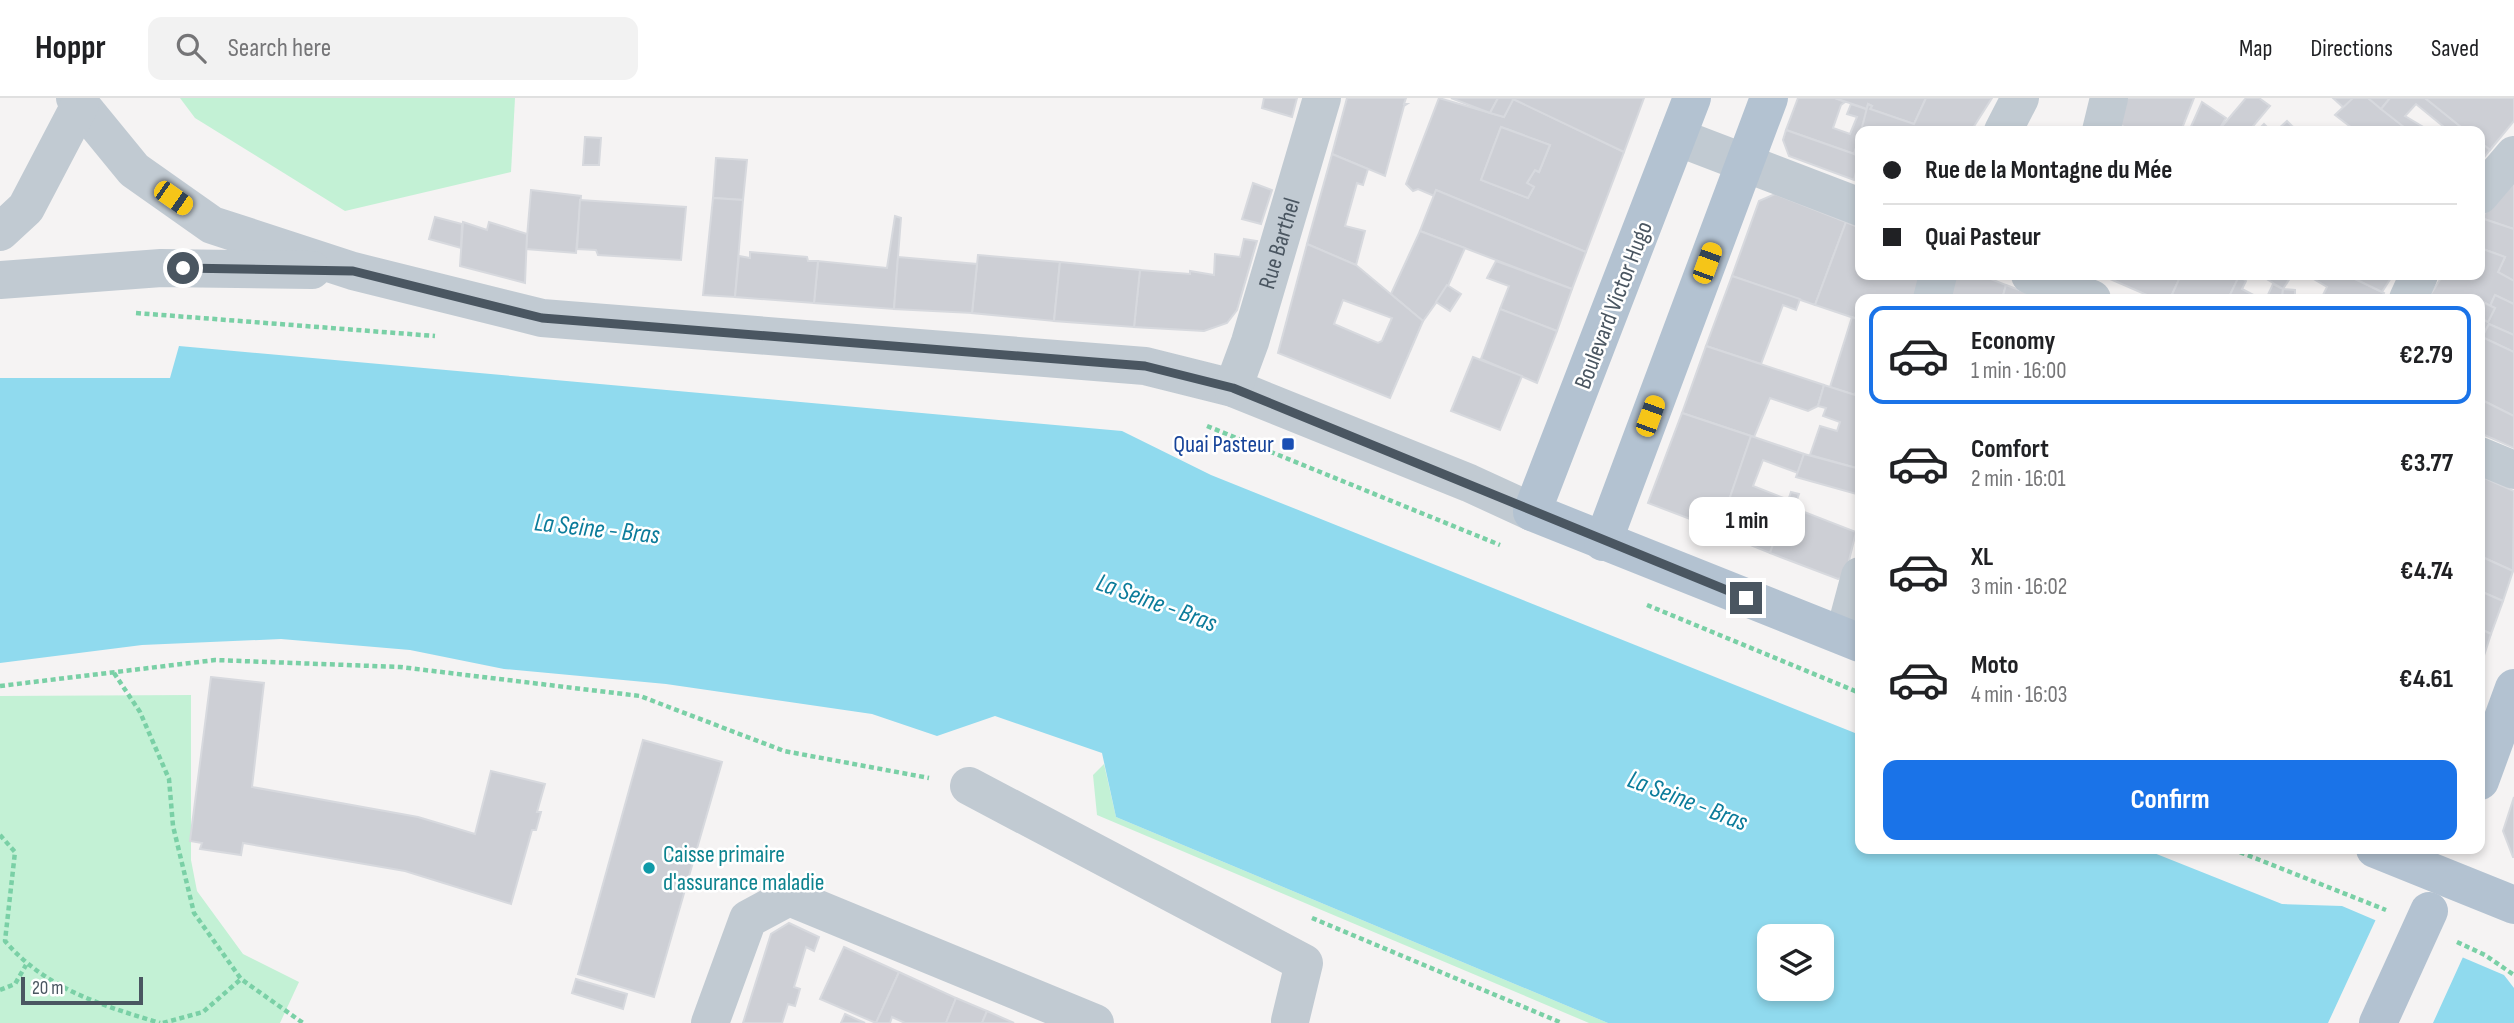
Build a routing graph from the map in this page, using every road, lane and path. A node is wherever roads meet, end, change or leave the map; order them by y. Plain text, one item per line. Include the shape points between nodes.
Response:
1 (1322, 98) edge
2 (1692, 98) edge
3 (1769, 98) edge
4 (2020, 98) edge
5 (2109, 98) edge
6 (78, 102) edge
7 (2006, 126) edge
8 (2102, 126) edge
9 (1677, 137) junction
10 (2514, 155) edge
11 (1745, 162) junction
12 (2485, 189) edge
13 (1855, 205) edge
14 (0, 232) edge
15 (353, 271) junction
16 (0, 280) edge
17 (132, 313) dead end
18 (443, 337) dead end
19 (1233, 388) junction
20 (1201, 424) dead end
21 (2485, 458) edge
22 (2514, 470) edge
23 (1532, 512) junction
24 (1603, 542) junction
25 (1507, 548) dead end
26 (1635, 600) dead end
27 (1855, 616) edge
28 (1852, 640) edge
29 (114, 673) junction
30 (0, 686) edge
31 (2514, 688) edge
32 (1855, 691) edge
33 (2497, 736) edge
34 (2485, 768) edge
35 (969, 786) joint
36 (0, 835) edge
37 (2245, 854) edge
38 (2403, 854) edge
39 (2449, 862) edge
40 (2514, 905) edge
41 (2391, 912) dead end
42 (1305, 915) dead end
43 (2439, 925) junction
44 (3, 942) edge
45 (26, 965) junction
46 (2514, 975) edge
47 (241, 979) junction
48 (0, 990) edge
49 (1290, 1021) dead end
50 (161, 1023) edge
51 (303, 1023) edge
52 (710, 1023) edge
53 (1096, 1023) edge
54 (1562, 1023) edge
55 (2378, 1023) edge

1 - 19 street, Rue Barthel
2 - 9 main road, Boulevard Victor Hugo
3 - 11 main road
4 - 7 street
5 - 8 street
6 - 14 street via 26,208
6 - 15 street via 134,170 212,225
9 - 11 street
9 - 23 main road, Boulevard Victor Hugo
10 - 12 street
11 - 13 street
11 - 24 main road
15 - 16 street via 161,268
15 - 19 street via 542,318 1145,366
17 - 18 path
19 - 23 street
20 - 25 path
21 - 22 street
23 - 24 main road
24 - 28 main road
26 - 32 path
27 - 28 street
29 - 30 path
29 - 35 path via 215,660 400,667 640,696 783,751
29 - 47 path via 140,712 169,779 173,826 194,913
31 - 33 main road
33 - 34 main road
35 - 49 street via 1304,962
36 - 44 path via 15,852
37 - 41 path
38 - 39 main road
39 - 40 main road
39 - 43 main road
42 - 54 path
43 - 46 path
43 - 55 main road, bridge
44 - 45 path
45 - 48 path via 15,985
45 - 50 path via 92,1002
47 - 50 path via 203,1012
47 - 51 path
52 - 53 street via 748,919 789,897

